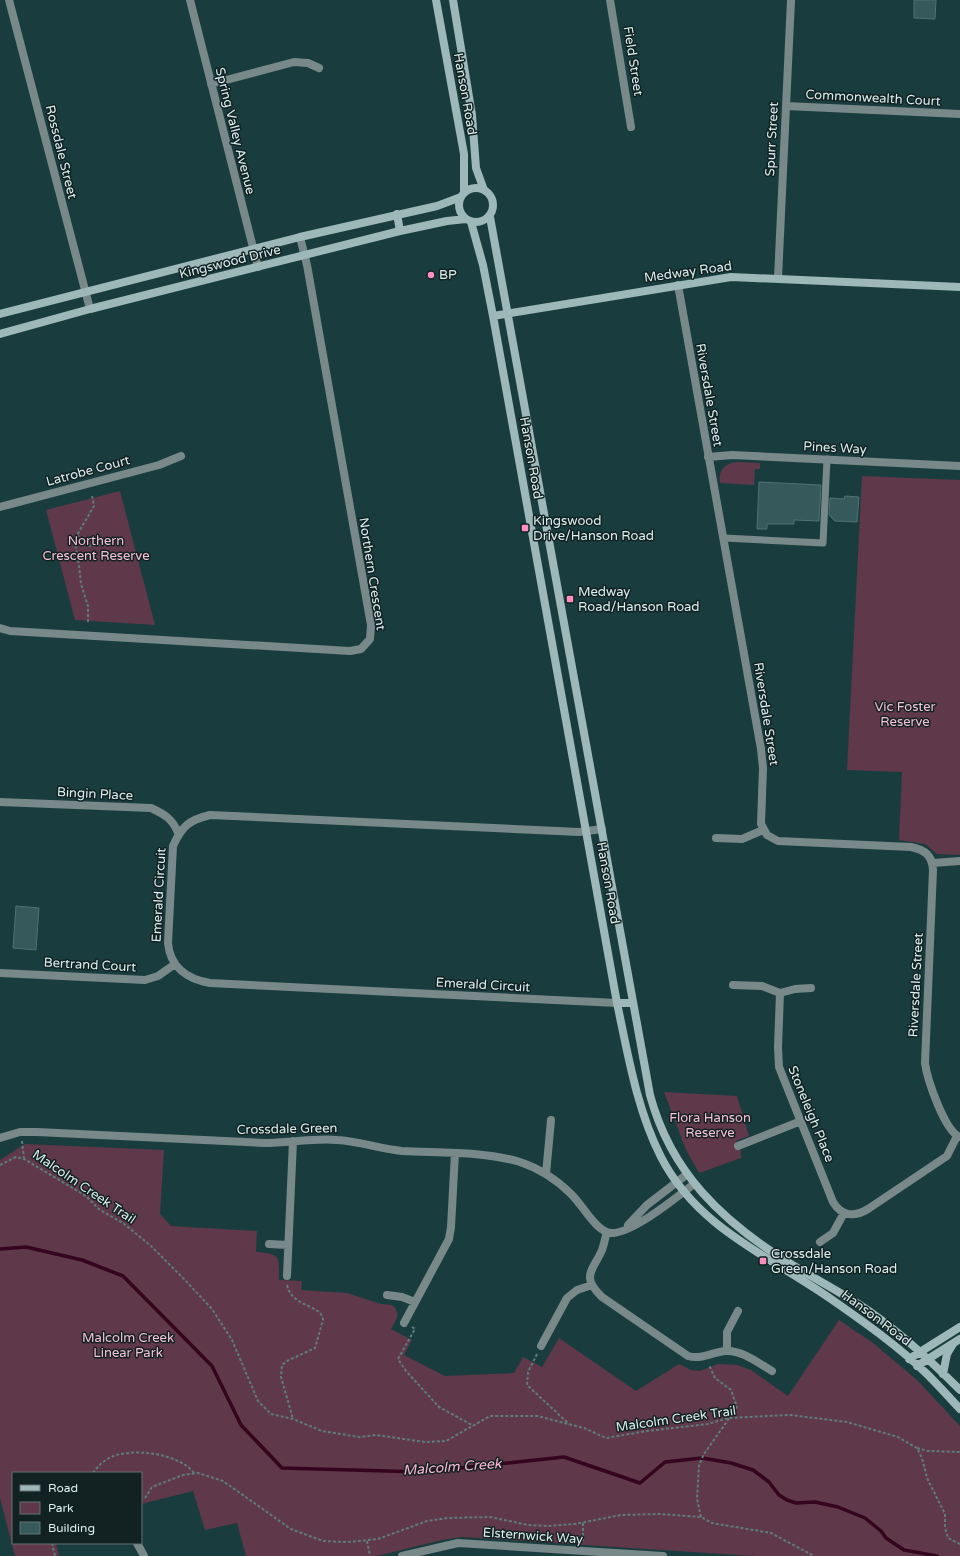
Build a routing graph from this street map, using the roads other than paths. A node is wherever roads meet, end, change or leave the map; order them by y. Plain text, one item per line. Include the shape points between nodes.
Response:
1 (10, 0) edge
2 (190, 0) edge
3 (437, 0) edge
4 (453, 0) edge
5 (610, 0) edge
6 (791, 0) edge
7 (319, 68) dead end
8 (211, 84) junction
9 (786, 106) junction
10 (960, 114) edge
11 (631, 127) dead end
12 (484, 190) junction
13 (462, 195) junction
14 (397, 214) junction
15 (490, 216) junction
16 (469, 221) junction
17 (400, 231) junction
18 (300, 237) junction
19 (253, 249) junction
20 (305, 256) junction
21 (258, 267) junction
22 (778, 278) junction
23 (678, 285) junction
24 (960, 287) edge
25 (85, 292) junction
26 (90, 309) junction
27 (0, 314) edge
28 (509, 314) junction
29 (493, 316) junction
30 (0, 334) edge
31 (181, 456) dead end
32 (708, 457) junction
33 (827, 459) junction
34 (960, 466) edge
35 (0, 507) edge
36 (724, 538) junction
37 (0, 628) edge
38 (0, 802) edge
39 (602, 829) junction
40 (763, 830) junction
41 (586, 832) junction
42 (178, 833) junction
43 (716, 838) dead end
44 (960, 862) edge
45 (933, 863) junction
46 (175, 964) junction
47 (0, 973) edge
48 (734, 985) dead end
49 (810, 988) dead end
50 (780, 994) junction
51 (617, 1003) junction
52 (633, 1003) junction
53 (551, 1120) dead end
54 (801, 1121) junction
55 (958, 1137) edge
56 (0, 1138) edge
57 (294, 1141) junction
58 (738, 1146) dead end
59 (455, 1153) junction
60 (546, 1174) junction
61 (686, 1175) junction
62 (677, 1182) junction
63 (694, 1184) junction
64 (684, 1192) junction
65 (844, 1213) junction
66 (623, 1230) junction
67 (607, 1232) junction
68 (820, 1242) dead end
69 (269, 1244) dead end
70 (288, 1245) junction
71 (287, 1276) road end
72 (592, 1285) junction
73 (387, 1295) dead end
74 (415, 1302) junction
75 (738, 1311) dead end
76 (404, 1323) road end
77 (960, 1328) edge
78 (956, 1341) edge
79 (541, 1346) road end
80 (728, 1351) junction
81 (920, 1352) junction
82 (909, 1359) junction
83 (928, 1359) junction
84 (917, 1366) junction
85 (772, 1371) dead end
86 (943, 1374) junction
87 (960, 1390) edge
88 (960, 1409) edge
89 (137, 1544) edge
90 (565, 1553) edge
91 (144, 1556) edge
92 (402, 1556) edge
93 (662, 1556) edge

1 - 25 street, Rossdale Street
2 - 8 street, Spring Valley Avenue
3 - 13 street, Hanson Road via 464,154
4 - 12 street, Hanson Road via 472,115 476,168
5 - 11 street, Field Street
6 - 9 street, Spurr Street
7 - 8 street via 308,63 294,62
8 - 19 street, Spring Valley Avenue
9 - 10 street, Commonwealth Court
9 - 22 street, Spurr Street
12 - 13 street via 474,188
12 - 15 street via 489,192 494,202
13 - 14 street, Kingswood Drive via 437,206
13 - 16 street via 459,207
14 - 17 street
14 - 18 street, Kingswood Drive
15 - 16 street via 481,222
15 - 28 street, Hanson Road
16 - 17 street, Kingswood Drive via 434,223
16 - 29 street, Hanson Road via 483,264
17 - 20 street, Kingswood Drive
18 - 19 street, Kingswood Drive
18 - 20 street, Northern Crescent
19 - 21 street, Spring Valley Avenue
19 - 25 street, Kingswood Drive
20 - 21 street, Kingswood Drive
20 - 37 street, Northern Crescent via 371,625 370,639 361,649 350,651 10,631
21 - 26 street, Kingswood Drive
22 - 23 street, Medway Road via 731,276
22 - 24 street, Medway Road
23 - 28 street, Medway Road
23 - 32 street, Riversdale Street
25 - 26 street, Rossdale Street
25 - 27 street, Kingswood Drive
26 - 30 street, Kingswood Drive
28 - 29 street, Medway Road
28 - 39 street, Hanson Road
29 - 41 street, Hanson Road
31 - 35 street, Latrobe Court via 159,465
32 - 33 street, Pines Way via 732,455
32 - 36 street, Riversdale Street
33 - 34 street, Pines Way
33 - 36 lane via 823,543
36 - 40 street, Riversdale Street via 761,749 763,768 760,817
38 - 42 street, Bingin Place via 151,808 164,814 174,823
39 - 41 street, Emerald Circuit
39 - 52 street, Hanson Road
40 - 43 street via 742,839
40 - 45 street via 778,841 918,848 928,854
41 - 42 street, Emerald Circuit via 210,814 192,820
41 - 51 street, Hanson Road
42 - 46 street, Emerald Circuit via 173,846 168,942 170,956
44 - 45 street
45 - 55 street, Riversdale Street via 925,1063 948,1128
46 - 47 street, Bertrand Court via 152,980
46 - 51 street, Emerald Circuit via 190,978 210,983
48 - 50 street via 762,986
49 - 50 street
50 - 54 street, Stoneleigh Place via 779,1067
51 - 52 street
51 - 62 street, Hanson Road via 645,1117 662,1158
52 - 61 street, Hanson Road via 655,1113 667,1142
53 - 60 street
54 - 58 street
54 - 65 street, Stoneleigh Place via 833,1202 840,1212
55 - 65 street via 941,1160 865,1211 859,1214
56 - 57 street, Crossdale Green via 20,1132 264,1143
57 - 59 street, Crossdale Green via 312,1138 396,1150
57 - 70 street
59 - 60 street, Crossdale Green via 508,1159
59 - 74 street via 449,1240
60 - 67 street, Crossdale Green via 571,1193 597,1226
61 - 62 street
61 - 63 street, Hanson Road
62 - 64 street, Hanson Road
62 - 66 street via 647,1205
63 - 64 street
63 - 81 street, Hanson Road via 717,1210 761,1244 870,1312
64 - 66 street via 648,1218
64 - 82 street, Hanson Road via 718,1226 831,1299
65 - 68 street via 833,1233
66 - 67 street
67 - 72 street via 602,1250 591,1270
69 - 70 street
70 - 71 street
72 - 79 street via 577,1290 567,1298
72 - 80 street via 602,1297 688,1356 699,1358
73 - 74 street
74 - 76 street
75 - 80 street via 727,1332
77 - 81 street
78 - 83 street
78 - 86 street via 947,1354
80 - 85 street via 748,1357
81 - 82 street
81 - 83 street, Hanson Road
82 - 84 street, Hanson Road
83 - 84 street
83 - 86 street, Hanson Road
84 - 88 street, Hanson Road
86 - 87 street, Hanson Road
89 - 91 street
90 - 92 street, Elsternwick Way via 458,1543
90 - 93 street, Elsternwick Way via 584,1551

